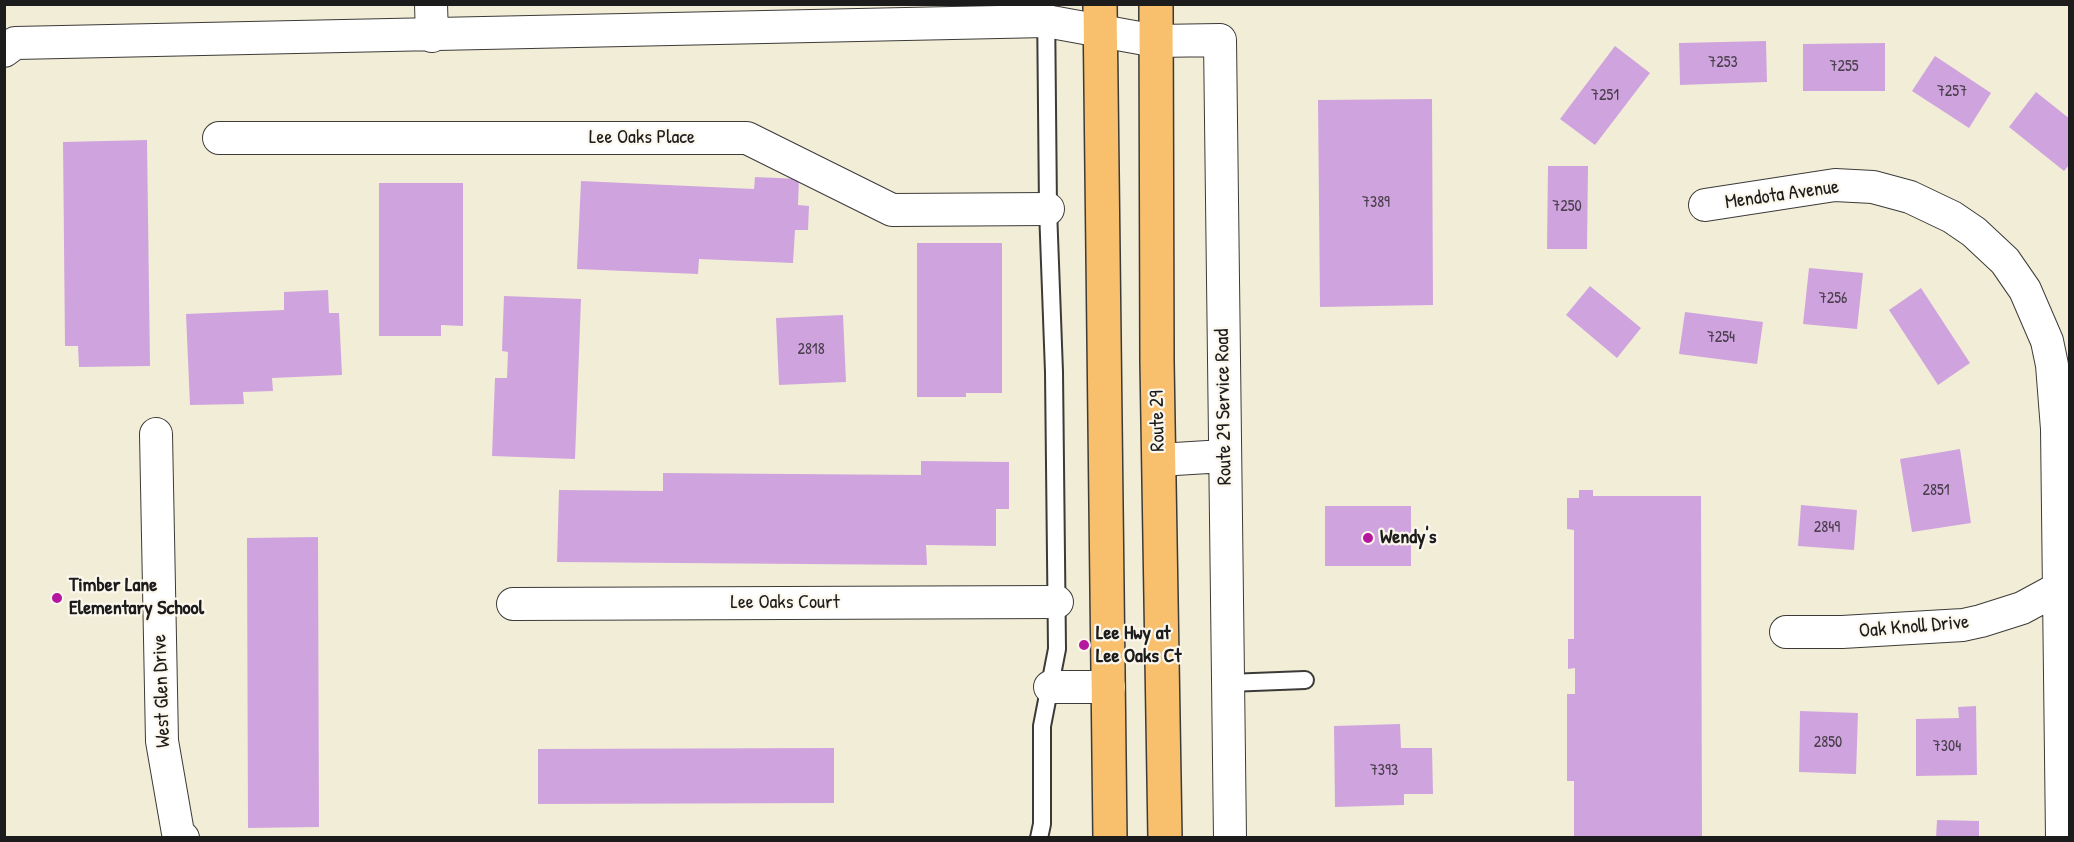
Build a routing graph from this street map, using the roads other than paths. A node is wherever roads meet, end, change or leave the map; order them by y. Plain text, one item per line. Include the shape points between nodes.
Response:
1 (431, 4) edge
2 (1156, 4) edge
3 (1046, 13) edge
4 (1100, 18) edge
5 (432, 36) junction
6 (1156, 41) junction
7 (4, 51) edge
8 (219, 138) dead end
9 (1705, 205) dead end
10 (1048, 209) junction
11 (156, 434) dead end
12 (1224, 456) junction
13 (1159, 460) junction
14 (2064, 587) edge
15 (1057, 602) junction
16 (513, 604) dead end
17 (1786, 633) dead end
18 (1305, 680) dead end
19 (1228, 683) junction
20 (1050, 687) junction
21 (1109, 687) junction
22 (183, 837) edge
23 (1039, 837) edge
24 (1110, 837) edge
25 (1165, 837) edge
26 (1230, 837) edge
27 (2062, 837) edge

1 - 5 street
2 - 6 main road, Route 29
3 - 4 street
3 - 5 street
3 - 10 lane
4 - 6 street
4 - 21 main road
5 - 7 street via 15,43
6 - 12 street, Route 29 Service Road via 1220,40
6 - 13 main road, Route 29
8 - 10 street, Lee Oaks Place via 747,138 892,210
9 - 14 street, Mendota Avenue via 1835,185 1873,187 1910,197 1952,217 1974,231 2005,261 2025,290 2047,341 2052,365
10 - 15 lane
11 - 22 street, West Glen Drive via 162,741 178,833
12 - 13 street
12 - 19 street, Route 29 Service Road
13 - 25 main road, Route 29
14 - 17 street, Oak Knoll Drive via 2022,608 1963,624
14 - 27 street, Mendota Avenue
15 - 16 street, Lee Oaks Court
15 - 20 lane via 1057,649
18 - 19 lane
19 - 26 street, Route 29 Service Road
20 - 21 street
20 - 23 lane via 1042,726
21 - 24 main road

